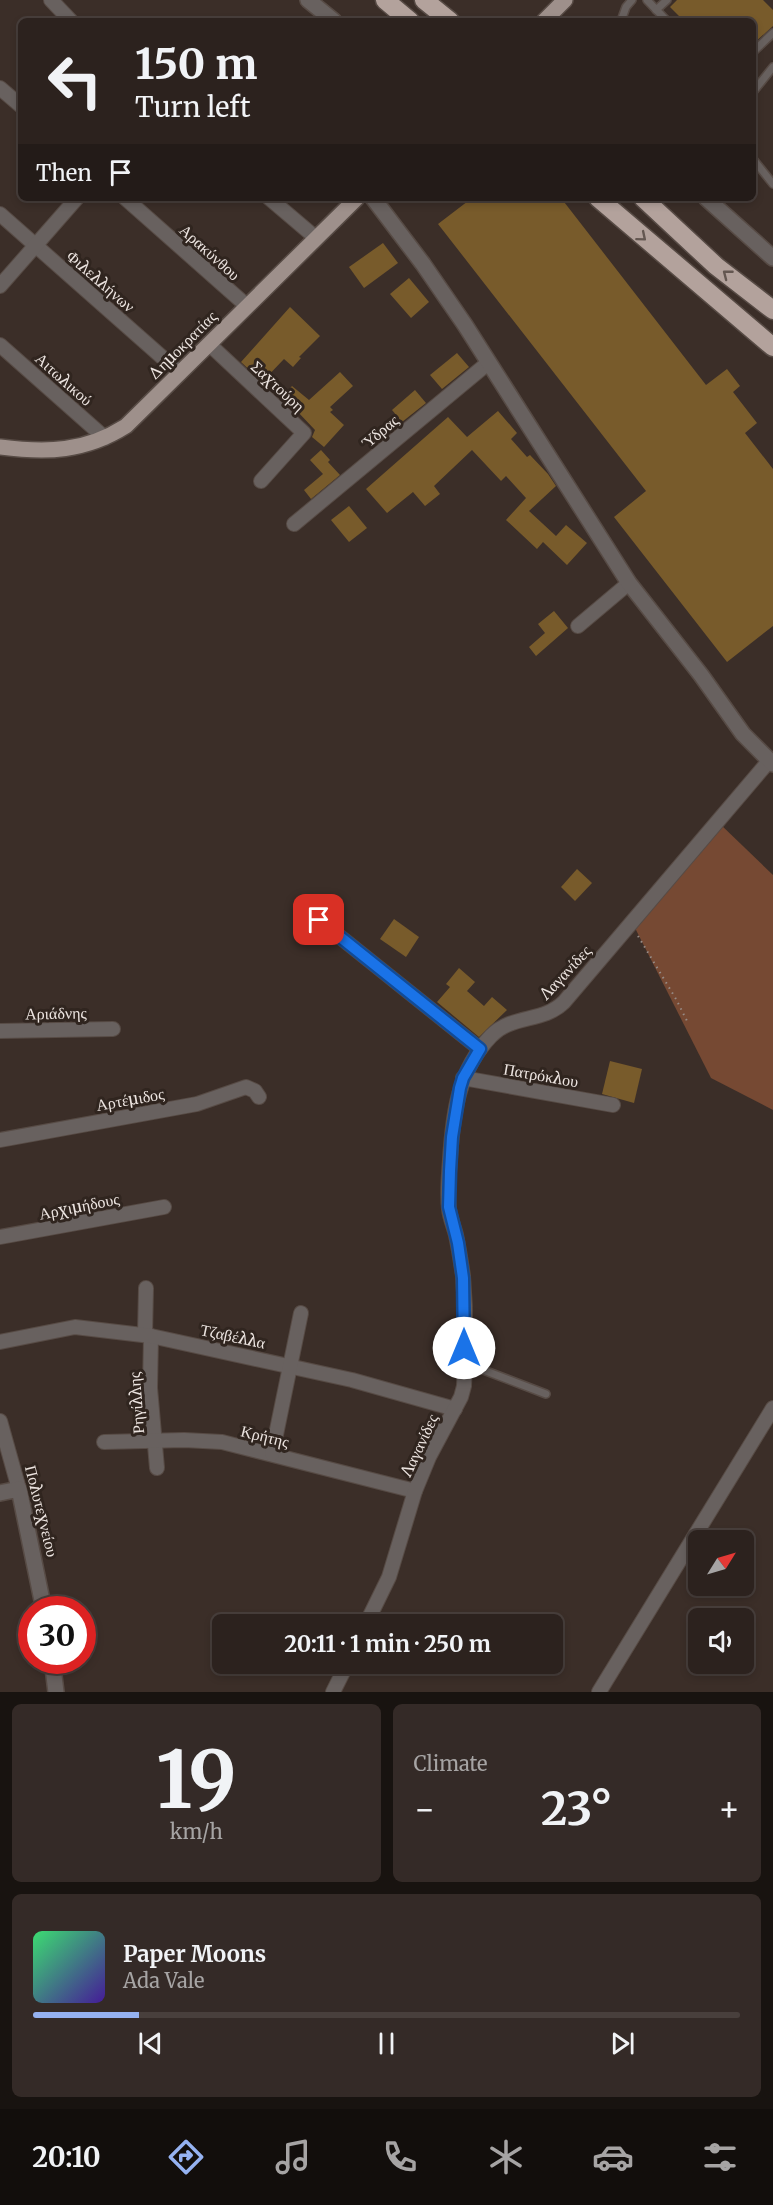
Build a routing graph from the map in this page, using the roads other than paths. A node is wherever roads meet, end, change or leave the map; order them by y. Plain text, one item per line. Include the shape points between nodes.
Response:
1 (51, 0) edge
2 (308, 0) edge
3 (385, 0) edge
4 (424, 0) edge
5 (565, 0) edge
6 (632, 0) edge
7 (647, 0) edge
8 (667, 0) edge
9 (656, 10) junction
10 (68, 18) edge
11 (330, 18) edge
12 (406, 18) edge
13 (446, 18) edge
14 (547, 18) edge
15 (622, 18) edge
16 (664, 18) edge
17 (773, 33) edge
18 (756, 49) edge
19 (773, 67) edge
20 (0, 88) edge
21 (756, 88) edge
22 (18, 103) edge
23 (756, 163) edge
24 (773, 184) edge
25 (74, 201) edge
26 (128, 201) edge
27 (272, 201) edge
28 (354, 201) edge
29 (376, 201) edge
30 (602, 201) edge
31 (646, 201) edge
32 (709, 201) edge
33 (0, 214) edge
34 (315, 238) junction
35 (35, 246) junction
36 (773, 258) edge
37 (0, 286) edge
38 (247, 306) junction
39 (773, 310) edge
40 (209, 344) junction
41 (0, 345) edge
42 (773, 347) edge
43 (488, 363) junction
44 (180, 373) junction
45 (105, 438) junction
46 (0, 447) edge
47 (261, 481) dead end
48 (294, 524) dead end
49 (629, 584) junction
50 (578, 626) dead end
51 (771, 763) edge
52 (319, 920) dead end
53 (113, 1029) dead end
54 (0, 1031) edge
55 (480, 1049) junction
56 (463, 1078) junction
57 (259, 1097) dead end
58 (613, 1105) dead end
59 (0, 1140) edge
60 (164, 1207) dead end
61 (0, 1237) edge
62 (146, 1288) dead end
63 (302, 1313) dead end
64 (148, 1336) junction
65 (0, 1342) edge
66 (465, 1363) junction
67 (290, 1365) junction
68 (546, 1394) dead end
69 (773, 1408) edge
70 (454, 1409) junction
71 (0, 1421) edge
72 (155, 1440) junction
73 (104, 1442) dead end
74 (272, 1454) junction
75 (156, 1468) dead end
76 (19, 1489) junction
77 (415, 1491) junction
78 (0, 1493) edge
79 (41, 1596) edge
80 (371, 1614) edge
81 (54, 1674) edge
82 (342, 1674) edge
83 (56, 1692) edge
84 (333, 1692) edge
85 (599, 1692) edge

1 - 10 street
2 - 11 street
3 - 12 highway
4 - 13 highway
5 - 14 main road
6 - 15 lane
7 - 9 lane
8 - 9 lane
9 - 16 lane
17 - 18 lane
19 - 21 lane
20 - 22 street
23 - 24 lane
25 - 35 street
26 - 38 street, Αρακύνθου
27 - 34 street
28 - 34 main road, Δημοκρατίας
29 - 43 street via 436,282
30 -> 42 highway
39 -> 31 highway via 717,266
32 - 36 street
33 - 35 street, Φιλελλήνων
34 - 38 main road, Δημοκρατίας
35 - 37 street
35 - 44 street, Φιλελλήνων
38 - 40 main road, Δημοκρατίας
40 - 44 main road, Δημοκρατίας
40 - 47 street, Σαχτούρη via 304,433
41 - 45 street, Αιτωλικού
43 - 48 street, Ύδρας
43 - 49 street
44 - 45 main road, Δημοκρατίας via 126,426
45 - 46 main road, Δημοκρατίας via 73,449 51,451
49 - 50 street
49 - 51 street via 743,734
51 - 55 street, Λαγανίδες via 554,1010 503,1026
52 - 55 street
53 - 54 street, Αριάδνης
55 - 56 street, Λαγανίδες
56 - 58 street, Πατρόκλου
56 - 66 street, Λαγανίδες via 452,1137 449,1189 463,1278
57 - 59 street, Αρτέμιδος via 246,1087 197,1104
60 - 61 street, Αρχιμήδους
62 - 64 street, Ρηγίλλης
63 - 67 street
64 - 65 street, Τζαβέλλα via 75,1327
64 - 67 street, Τζαβέλλα
64 - 72 street, Ρηγίλλης
66 - 68 lane
66 - 70 street, Λαγανίδες via 464,1390
67 - 70 street, Τζαβέλλα
67 - 74 street
69 - 85 street
70 - 77 street, Λαγανίδες
71 - 76 street, Πολυτεχνείου
72 - 73 street, Κρήτης
72 - 74 street, Κρήτης via 222,1443
72 - 75 street, Ρηγίλλης
74 - 77 street, Κρήτης
76 - 78 street
76 - 79 street, Πολυτεχνείου
77 - 80 street, Λαγανίδες via 388,1577
81 - 83 street
82 - 84 street

